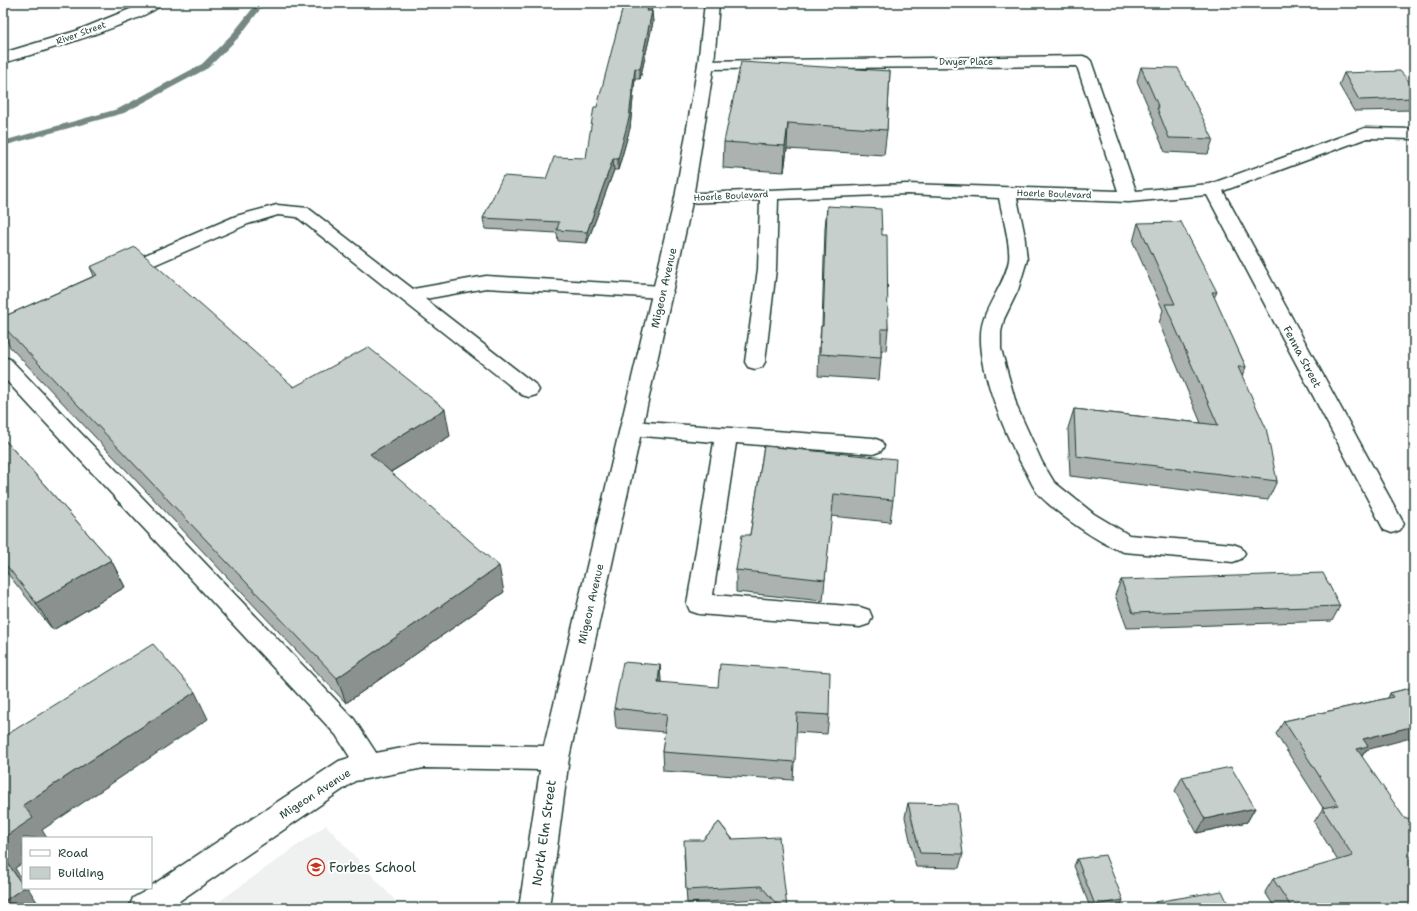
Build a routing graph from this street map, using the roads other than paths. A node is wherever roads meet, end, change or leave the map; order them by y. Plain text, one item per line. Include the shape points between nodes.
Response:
1 (156, 3) edge
2 (712, 3) edge
3 (3, 58) edge
4 (706, 64) junction
5 (1414, 134) edge
6 (1213, 189) junction
7 (1007, 193) junction
8 (769, 195) junction
9 (1129, 197) junction
10 (684, 198) junction
11 (104, 280) edge
12 (663, 292) junction
13 (409, 296) junction
14 (755, 362) dead end
15 (3, 364) edge
16 (529, 390) dead end
17 (631, 428) junction
18 (726, 435) junction
19 (872, 446) dead end
20 (1392, 524) dead end
21 (1233, 553) dead end
22 (860, 617) dead end
23 (555, 758) junction
24 (370, 765) junction
25 (144, 908) edge
26 (534, 908) edge

1 - 3 street, River Street via 139,12 53,44
2 - 4 street, Migeon Avenue
4 - 9 street, Dwyer Place via 1083,61
4 - 10 street, Migeon Avenue
5 - 6 street, Hoerle Boulevard via 1365,133
6 - 9 street, Hoerle Boulevard
6 - 20 street, Fenna Street
7 - 8 street, Hoerle Boulevard via 907,189
7 - 9 street, Hoerle Boulevard
7 - 21 street via 1016,232 1018,260 1008,290 994,319 991,349 1006,407 1046,488 1086,520 1124,543
8 - 10 street, Hoerle Boulevard
8 - 14 street via 767,269
10 - 12 street, Migeon Avenue
11 - 13 street via 242,220 277,210 302,212
12 - 13 street via 486,282
12 - 17 street, Migeon Avenue
13 - 16 street
15 - 24 street via 345,727
17 - 18 street
17 - 23 street, Migeon Avenue
18 - 19 street
18 - 22 street via 699,604
23 - 24 street, Migeon Avenue via 424,756
23 - 26 street, North Elm Street
24 - 25 street, Migeon Avenue via 349,770

